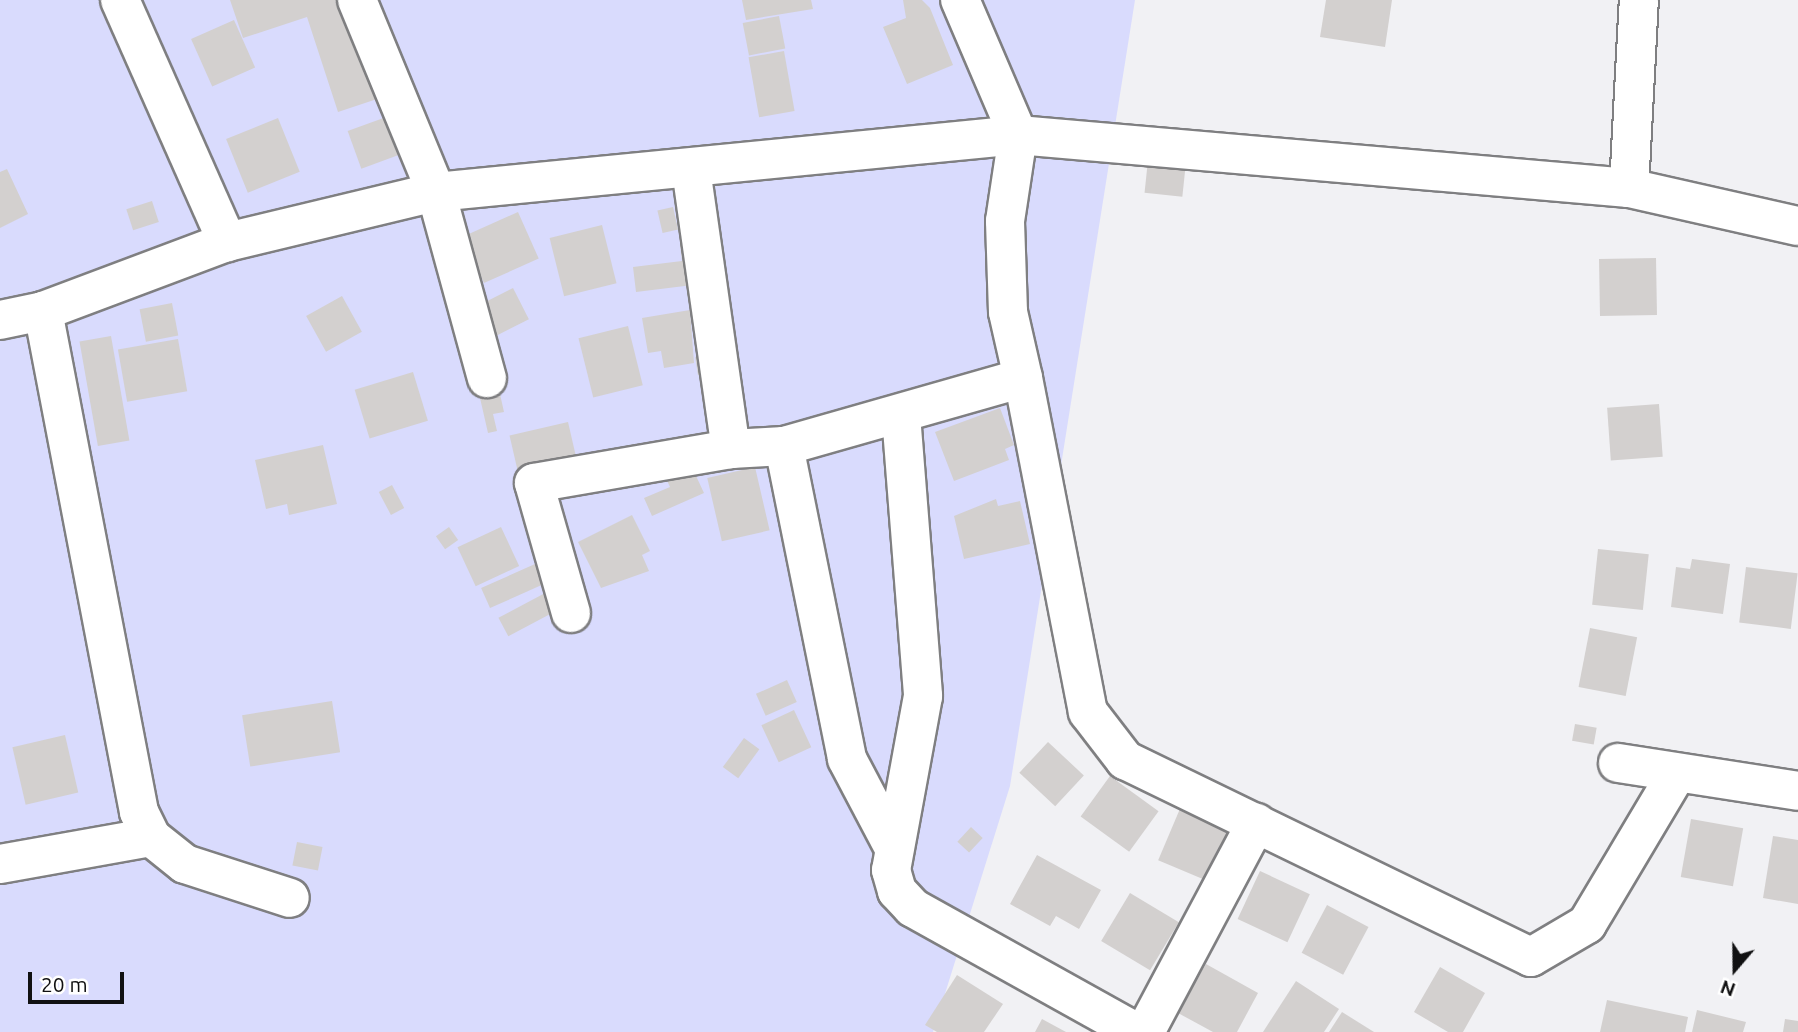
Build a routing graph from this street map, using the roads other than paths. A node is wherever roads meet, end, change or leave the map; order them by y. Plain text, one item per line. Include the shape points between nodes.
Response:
1 (120, 0) edge
2 (357, 0) edge
3 (960, 0) edge
4 (1639, 0) edge
5 (1018, 135) junction
6 (691, 169) junction
7 (1629, 188) junction
8 (436, 192) junction
9 (1798, 226) edge
10 (227, 242) junction
11 (43, 312) junction
12 (0, 320) edge
13 (487, 378) dead end
14 (1023, 378) junction
15 (901, 415) junction
16 (784, 446) junction
17 (731, 449) junction
18 (571, 613) dead end
19 (1618, 763) dead end
20 (1677, 773) junction
21 (1798, 791) edge
22 (1256, 823) junction
23 (151, 837) junction
24 (894, 848) junction
25 (0, 864) edge
26 (290, 898) dead end
27 (1136, 1032) edge
28 (1145, 1032) edge

1 - 10 street
2 - 8 street
3 - 5 street
4 - 7 street
5 - 6 street
5 - 7 street
5 - 14 street via 1005,221 1008,312
6 - 8 street
6 - 17 street
7 - 9 street
8 - 10 street
8 - 13 street
10 - 11 street
11 - 12 street
11 - 23 street via 139,812
14 - 15 street
14 - 22 street via 1088,712 1099,734 1125,760
15 - 16 street
15 - 24 street via 923,696
16 - 17 street
16 - 24 street via 847,759
17 - 18 street via 534,482
19 - 20 street
20 - 21 street
20 - 22 street via 1587,924 1531,957
22 - 28 street
23 - 25 street
23 - 26 street via 185,864
24 - 27 street via 891,870 897,891 913,908

